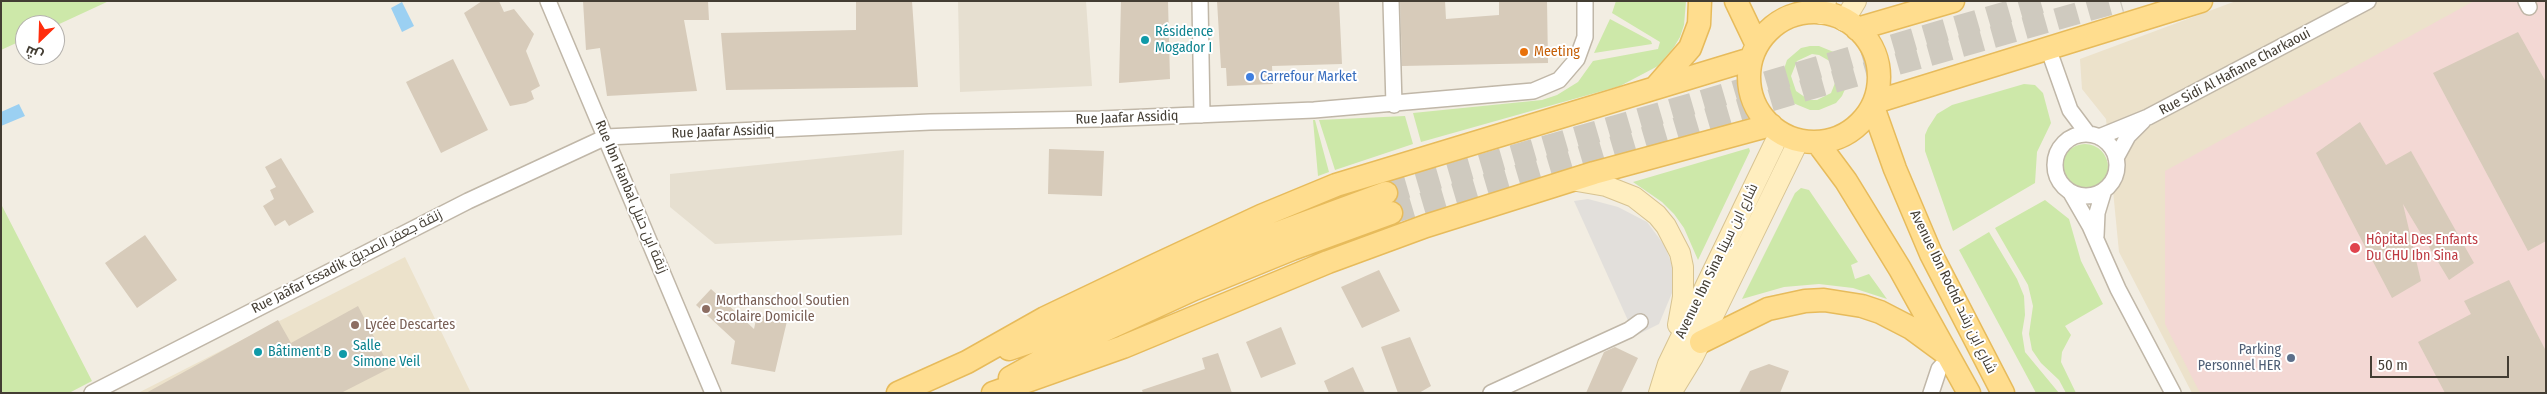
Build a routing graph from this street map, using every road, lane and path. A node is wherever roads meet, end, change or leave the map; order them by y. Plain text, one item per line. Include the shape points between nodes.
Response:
1 (548, 1) edge
2 (1200, 1) edge
3 (1392, 1) edge
4 (1585, 1) edge
5 (1700, 1) edge
6 (1736, 1) edge
7 (1856, 1) edge
8 (1953, 1) edge
9 (2201, 1) edge
10 (2368, 1) edge
11 (1819, 8) edge
12 (1851, 25) junction
13 (2048, 48) junction
14 (1754, 52) junction
15 (1654, 88) junction
16 (2067, 101) junction
17 (1874, 104) junction
18 (1394, 105) junction
19 (1202, 115) junction
20 (2146, 118) junction
21 (1791, 135) junction
22 (2093, 136) junction
23 (606, 137) junction
24 (2066, 141) junction
25 (2116, 158) junction
26 (1571, 180) junction
27 (2104, 190) junction
28 (2072, 193) junction
29 (2096, 238) junction
30 (1640, 322) dead end
31 (1700, 342) junction
32 (1674, 349) junction
33 (1950, 357) junction
34 (967, 362) junction
35 (92, 393) edge
36 (713, 393) edge
37 (898, 393) edge
38 (986, 393) edge
39 (993, 393) edge
40 (1491, 393) edge
41 (1659, 393) edge
42 (1671, 393) edge
43 (1931, 393) edge
44 (1969, 393) edge
45 (2003, 393) edge
46 (2173, 393) edge

1 - 23 street, Rue Ibn Hanbal زنقة ابن حنبل
2 - 19 street
3 - 18 street
4 - 18 street, Rue Jaafar Assidiq via 1586,26 1582,49 1569,70 1553,83 1533,91
5 - 15 main road via 1699,24 1690,48
6 - 14 main road
7 - 12 main road
8 - 12 main road
9 - 13 main road
10 - 20 street, Rue Sidi Al Hafiane Charkaoui
11 - 12 main road
11 - 14 main road via 1784,19 1773,26
12 - 17 main road via 1868,41 1876,55 1879,87
13 - 16 street
13 - 17 main road
14 - 15 main road
14 - 21 main road via 1749,79 1753,100 1763,118
15 - 34 main road via 1336,185 1130,277 1045,318
16 - 22 street via 2075,119
16 - 24 street
17 - 21 main road via 1865,118 1844,135
17 - 45 main road, Avenue Ibn Rochd شارع ابن رشد via 1895,169 1927,245
18 - 19 street, Rue Jaafar Assidiq
19 - 23 street, Rue Jaafar Assidiq via 930,122
20 - 22 street, Rue Sidi Al Hafiane Charkaoui
20 - 25 street via 2128,136
21 - 26 main road
21 - 31 main road, Avenue Ibn Sina شارع ابن سينا
21 - 32 main road, Avenue Ibn Sina شارع ابن سينا
21 - 33 main road via 1846,181
22 - 24 street via 2072,137
22 - 25 street via 2110,146
23 - 35 street, Rue Jaâfar Essadik زنقة جعفر الصديق via 468,201
23 - 36 street, Rue Ibn Hanbal زنقة ابن حنبل
24 - 28 street via 2057,154 2055,168 2060,183
25 - 27 street via 2116,173
26 - 32 main road via 1606,186 1634,197 1666,226 1680,253 1684,282
26 - 39 main road via 1426,226 1328,262 1155,334
27 - 28 street via 2085,196
27 - 29 street via 2097,213
28 - 29 street
29 - 46 street via 2118,289
30 - 40 street
31 - 33 main road via 1768,309 1824,300 1880,312 1911,328
31 - 42 main road, Avenue Ibn Sina شارع ابن سينا
32 - 41 main road, Avenue Ibn Sina شارع ابن سينا
33 - 43 street via 1939,370
33 - 44 main road
34 - 37 main road
34 - 38 main road via 1056,333 1245,245 1338,209 1389,203 1043,359

